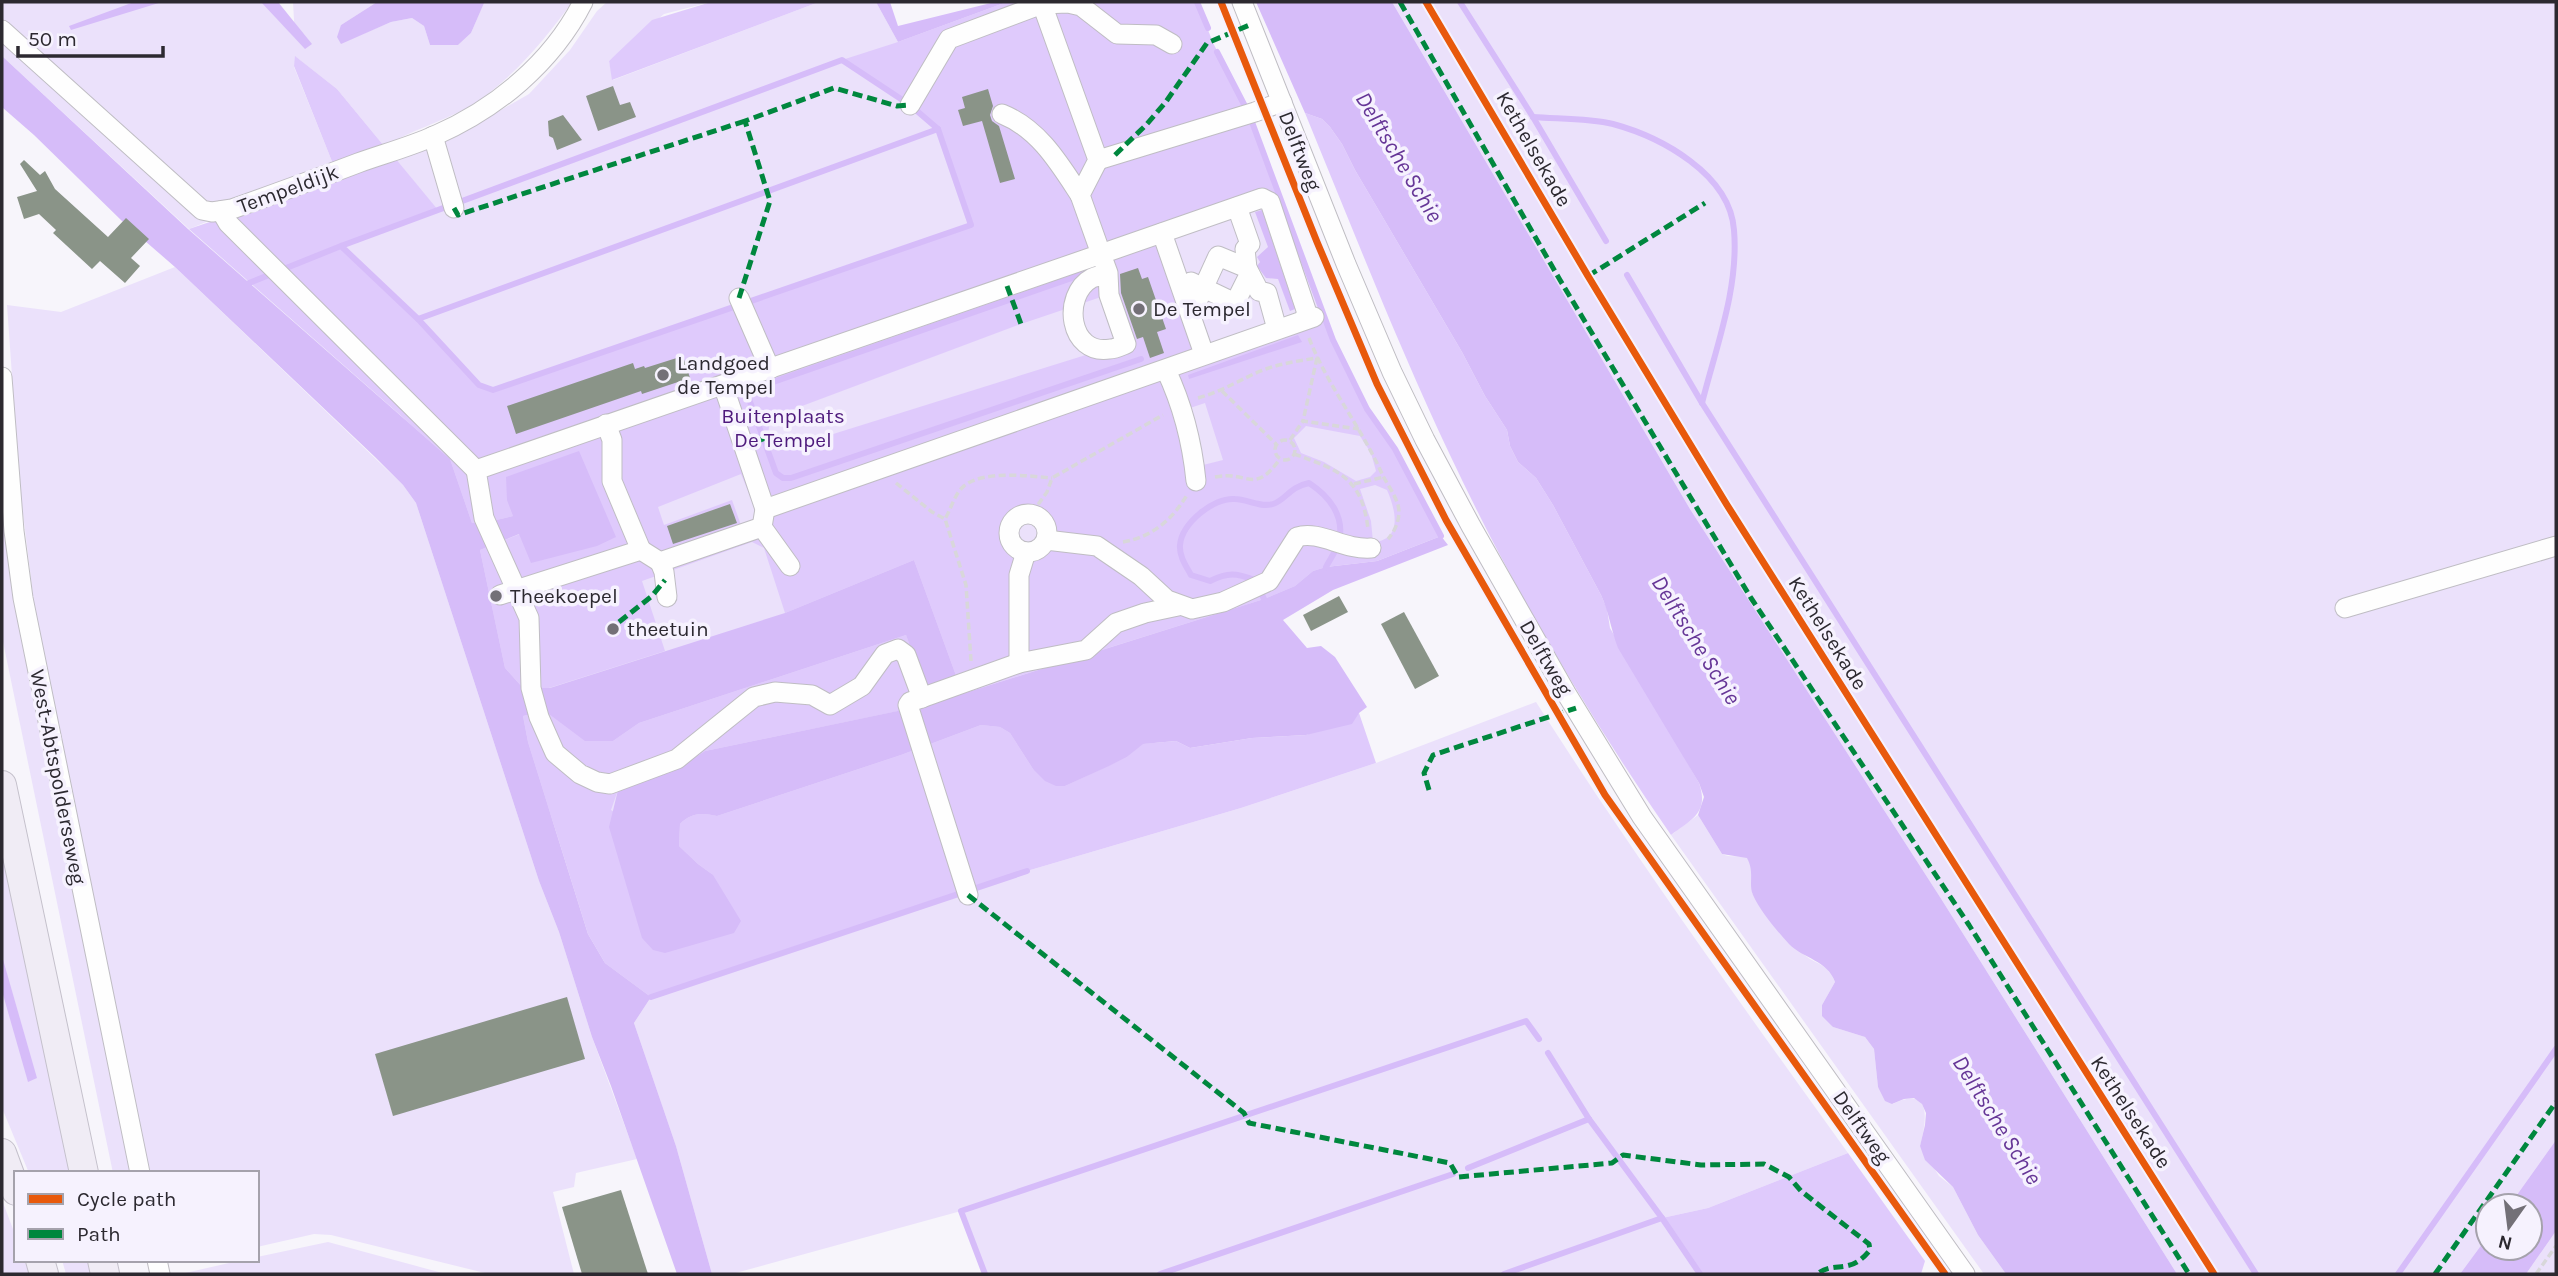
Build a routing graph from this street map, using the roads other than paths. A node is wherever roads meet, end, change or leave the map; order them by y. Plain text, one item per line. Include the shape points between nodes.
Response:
1 (583, 2) edge
2 (1242, 2) edge
3 (1042, 4) junction
4 (2, 30) edge
5 (1172, 44) dead end
6 (1282, 102) junction
7 (910, 105) dead end
8 (1002, 114) dead end
9 (433, 136) junction
10 (1098, 160) junction
11 (1080, 195) junction
12 (452, 203) dead end
13 (1237, 207) junction
14 (224, 217) junction
15 (1162, 233) junction
16 (1101, 254) junction
17 (1248, 271) junction
18 (1108, 273) dead end
19 (1177, 275) junction
20 (1203, 287) junction
21 (741, 305) dead end
22 (1191, 315) junction
23 (1277, 329) junction
24 (1204, 355) junction
25 (770, 369) junction
26 (1166, 370) junction
27 (2, 377) edge
28 (723, 385) junction
29 (606, 424) junction
30 (476, 470) junction
31 (1196, 481) road end
32 (763, 518) junction
33 (1046, 540) junction
34 (2556, 546) edge
35 (1371, 548) road end
36 (641, 550) junction
37 (1026, 552) junction
38 (660, 562) junction
39 (790, 566) dead end
40 (508, 592) junction
41 (667, 597) dead end
42 (1178, 606) junction
43 (2345, 608) dead end
44 (1018, 663) junction
45 (919, 700) junction
46 (2, 785) edge
47 (968, 895) dead end
48 (2, 1153) edge
49 (84, 1171) edge
50 (139, 1171) edge
51 (14, 1186) edge
52 (1957, 1272) edge

1 - 9 street, Tempeldijk via 561,40 528,74 472,117
2 - 6 street, Delftweg
3 - 5 street via 1081,6 1117,34 1156,35
3 - 7 street via 949,39
3 - 10 street
4 - 14 street, Tempeldijk via 202,210
6 - 10 street
6 - 52 street, Delftweg via 1398,383 1471,526 1566,693 1642,817
8 - 11 street via 1035,134
9 - 12 street
9 - 14 street, Tempeldijk via 232,209
10 - 11 street
11 - 16 street
13 - 15 street
13 - 17 street via 1250,244 1245,249
13 - 23 street via 1262,198 1270,202 1310,318
14 - 30 street
15 - 16 street
15 - 19 street
16 - 18 street
16 - 25 street
17 - 20 street via 1218,256
17 - 20 street via 1235,303
17 - 23 street via 1259,291 1267,293
19 - 20 street
19 - 22 street
20 - 22 street
21 - 25 street
22 - 24 street
23 - 24 street
24 - 26 street
25 - 28 street
26 - 31 street via 1182,403
26 - 32 street via 880,470
27 - 50 street, West-Abtspolderseweg via 23,598
28 - 29 street
28 - 32 street
29 - 30 street
29 - 36 street via 612,440 612,481
30 - 40 street via 484,517 500,552
32 - 38 street
32 - 39 street
33 - 37 street via 1041,548
33 - 37 street via 1044,526 1032,513 1019,515 1008,531 1010,540
33 - 42 street via 1097,546
34 - 43 street
35 - 42 street via 1356,549 1315,535 1297,537 1261,586 1223,602 1192,609
36 - 38 street
36 - 40 street
37 - 44 street via 1019,575
38 - 41 street
40 - 45 street via 529,618 531,688 555,753 597,782 610,784 677,759 754,697 775,692 812,695 830,705 862,686 885,654 898,649 906,654
42 - 44 street via 1116,623 1086,650
44 - 45 street
45 - 47 street
46 - 49 highway
48 - 51 highway

